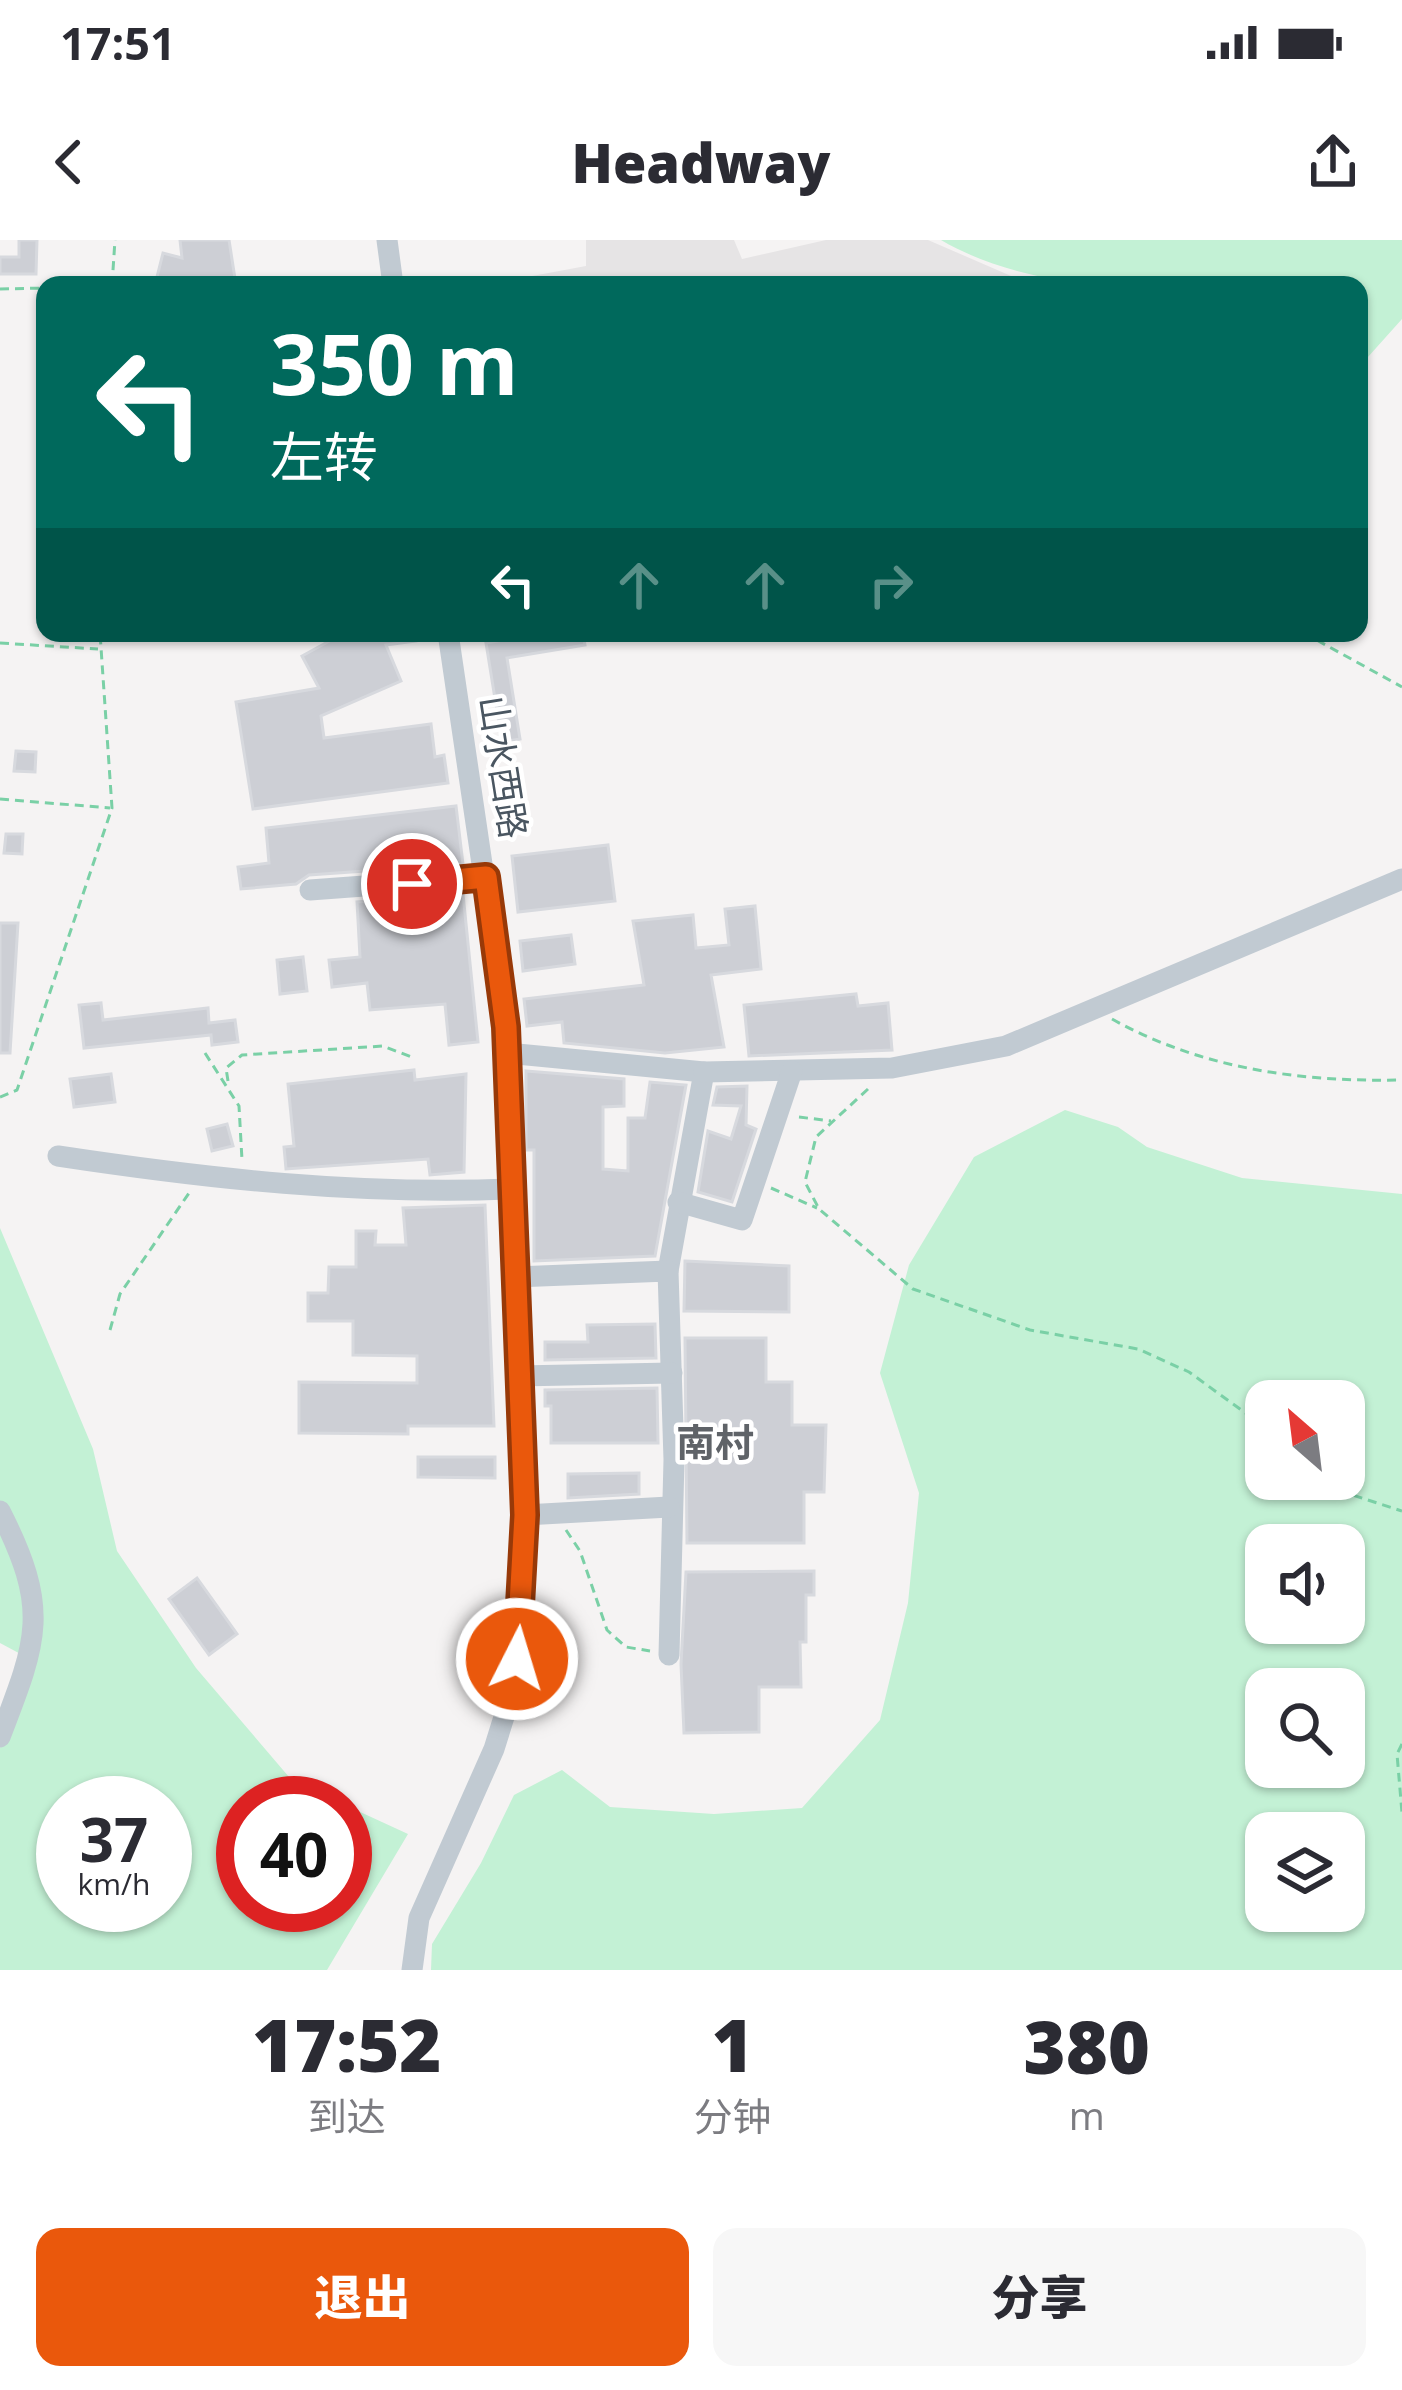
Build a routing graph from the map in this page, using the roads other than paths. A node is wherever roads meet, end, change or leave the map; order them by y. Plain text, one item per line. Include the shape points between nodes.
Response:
1 (387, 240) edge
2 (392, 276) edge
3 (449, 642) edge
4 (486, 877) junction
5 (1402, 879) edge
6 (310, 890) dead end
7 (507, 1053) junction
8 (792, 1071) junction
9 (704, 1072) junction
10 (58, 1156) dead end
11 (511, 1189) junction
12 (678, 1202) junction
13 (668, 1270) junction
14 (515, 1276) junction
15 (672, 1373) junction
16 (518, 1376) junction
17 (670, 1507) junction
18 (0, 1511) edge
19 (525, 1515) junction
20 (669, 1655) road end
21 (0, 1737) edge
22 (412, 1970) edge

1 - 2 street
3 - 4 street, 山水西路
4 - 6 street
4 - 7 street, 山水西路
5 - 8 street via 1006,1046 892,1068
7 - 9 street
7 - 11 street, 山水西路
8 - 9 street
8 - 12 street via 742,1220
9 - 12 street
10 - 11 street via 253,1184 397,1194
11 - 14 street, 山水西路
12 - 13 street
13 - 14 street
13 - 15 street
14 - 16 street, 山水西路
15 - 16 street
15 - 17 street
16 - 19 street, 山水西路
17 - 19 street
17 - 20 street
18 - 21 street via 37,1618
19 - 22 street, 山水西路 via 513,1688 419,1918

